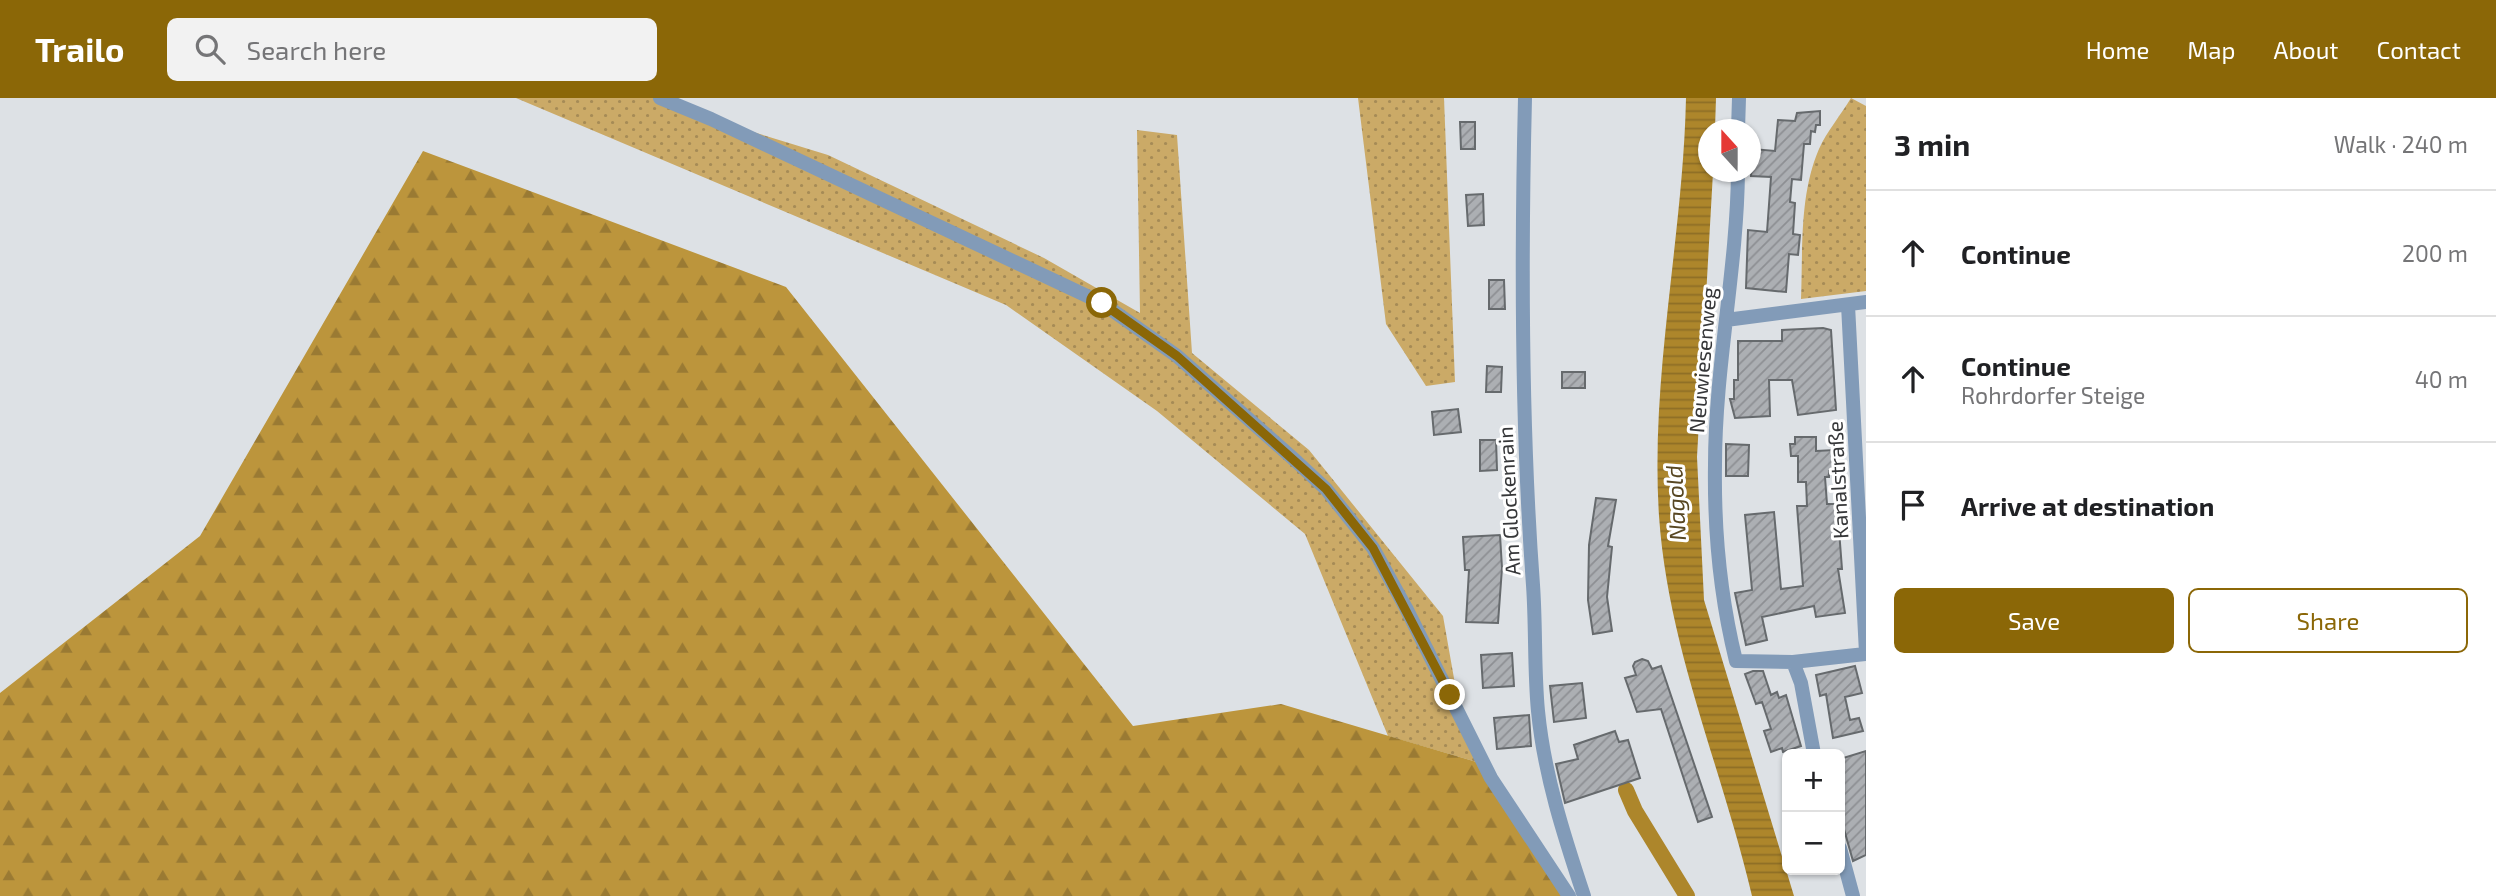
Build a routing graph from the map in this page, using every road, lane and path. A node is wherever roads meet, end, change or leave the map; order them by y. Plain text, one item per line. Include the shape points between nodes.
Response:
1 (660, 98) edge
2 (1525, 98) edge
3 (1739, 98) edge
4 (1738, 119) edge
5 (1738, 182) edge
6 (1866, 302) edge
7 (1848, 305) junction
8 (1726, 320) junction
9 (1866, 653) edge
10 (1793, 662) junction
11 (1814, 749) edge
12 (1845, 867) edge
13 (1569, 896) edge
14 (1584, 896) edge
15 (1853, 896) edge

1 - 13 street via 1102,303 1177,356 1326,489 1373,548 1491,778
2 - 14 street, Am Glockenrain via 1525,475 1538,713 1555,804
3 - 4 street
5 - 8 street, Neuwiesenweg
6 - 7 street
7 - 8 street
7 - 9 street, Kanalstraße
8 - 10 street, Neuwiesenweg via 1715,462 1717,550 1726,620 1736,661
9 - 10 street, Neuwiesenweg
10 - 11 street
12 - 15 street

